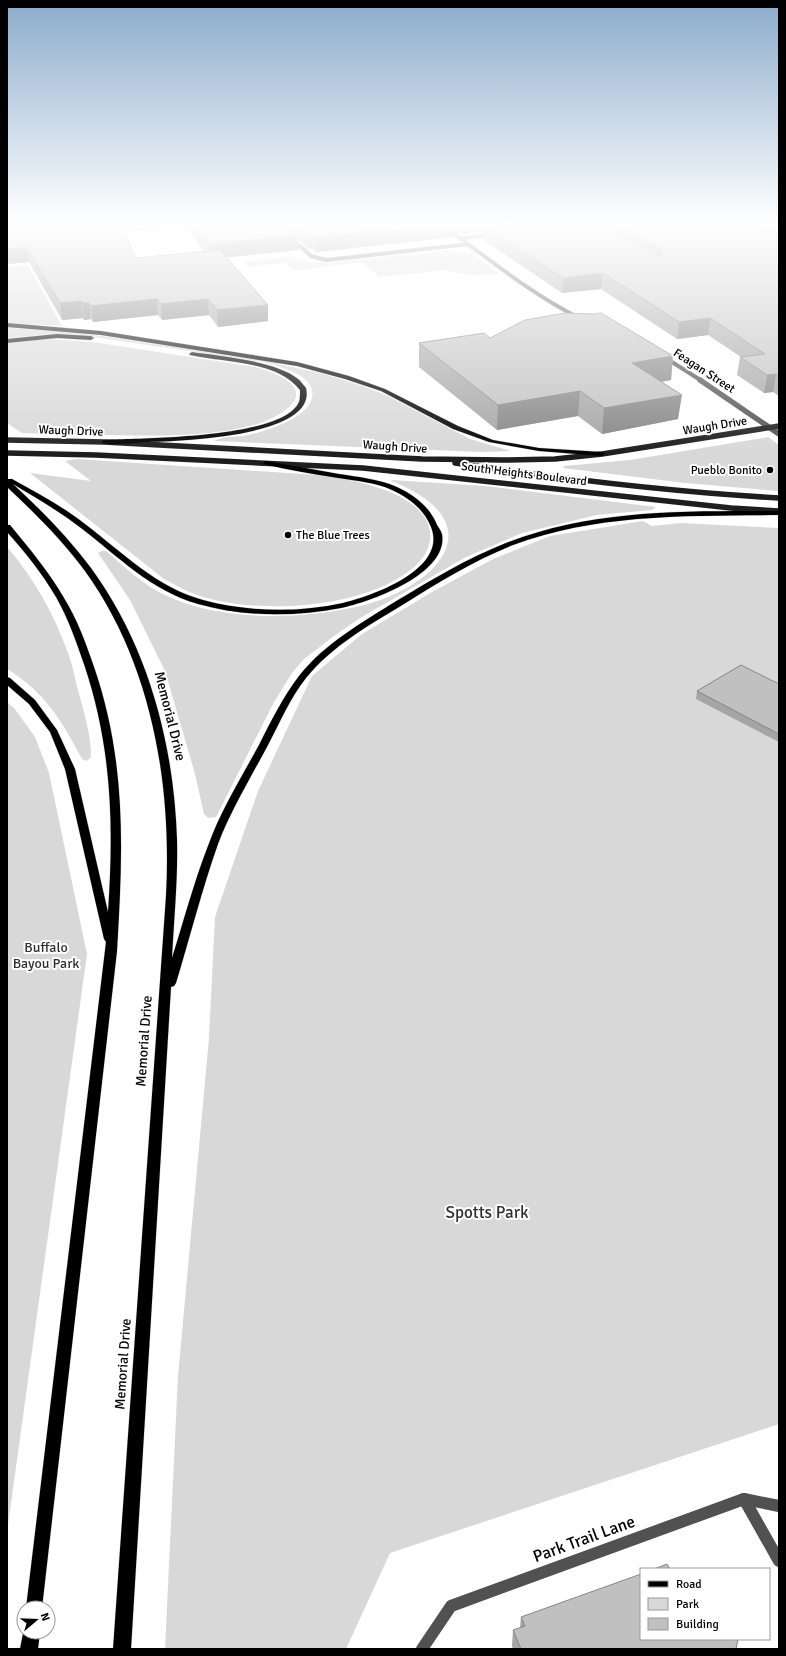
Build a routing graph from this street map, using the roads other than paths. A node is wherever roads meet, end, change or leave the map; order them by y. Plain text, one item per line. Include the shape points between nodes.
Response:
1 (549, 301) edge
2 (586, 321) edge
3 (7, 325) edge
4 (7, 340) edge
5 (657, 354) edge
6 (779, 426) edge
7 (770, 428) junction
8 (779, 434) edge
9 (7, 440) edge
10 (104, 442) junction
11 (7, 453) edge
12 (602, 454) junction
13 (422, 459) junction
14 (266, 463) junction
15 (7, 478) edge
16 (7, 483) edge
17 (779, 498) edge
18 (779, 512) edge
19 (7, 527) edge
20 (7, 680) edge
21 (111, 951) junction
22 (165, 999) junction
23 (744, 1499) junction
24 (779, 1506) edge
25 (779, 1561) edge
26 (35, 1600) edge
27 (122, 1649) edge
28 (422, 1649) edge

1 - 2 street
3 - 12 main road via 101,333 297,364 372,385 477,437 533,449
4 - 10 main road via 57,336 86,338 253,363 285,373 303,389 304,398 298,408 285,418 246,431 216,436
5 - 7 street, Feagan Street via 685,369
6 - 7 main road, Waugh Drive
7 - 8 street, Feagan Street
7 - 12 main road, Waugh Drive
9 - 10 main road, Waugh Drive
10 - 13 main road, Waugh Drive
11 - 14 main road, Waugh Drive
12 - 13 main road, Waugh Drive via 555,459
13 - 17 main road, South Heights Boulevard via 640,487
14 - 15 main road via 366,480 392,488 412,499 428,513 438,528 438,544 431,560 399,586 374,597 343,605 275,612 217,605 176,594 153,580 69,515
14 - 18 main road, South Heights Boulevard via 427,474
16 - 22 main road, Memorial Drive via 69,544 98,582 121,623 143,675 156,722 168,787 172,860
18 - 22 main road via 667,514 559,529 528,537 468,562 346,636 325,652 292,690 224,819 213,845
19 - 21 main road via 56,590 78,632 95,682 107,731 115,793 116,865
20 - 21 main road via 32,702 54,732 70,769
21 - 26 main road
22 - 27 main road, Memorial Drive
23 - 24 street
23 - 25 street
23 - 28 street, Park Trail Lane via 451,1606

